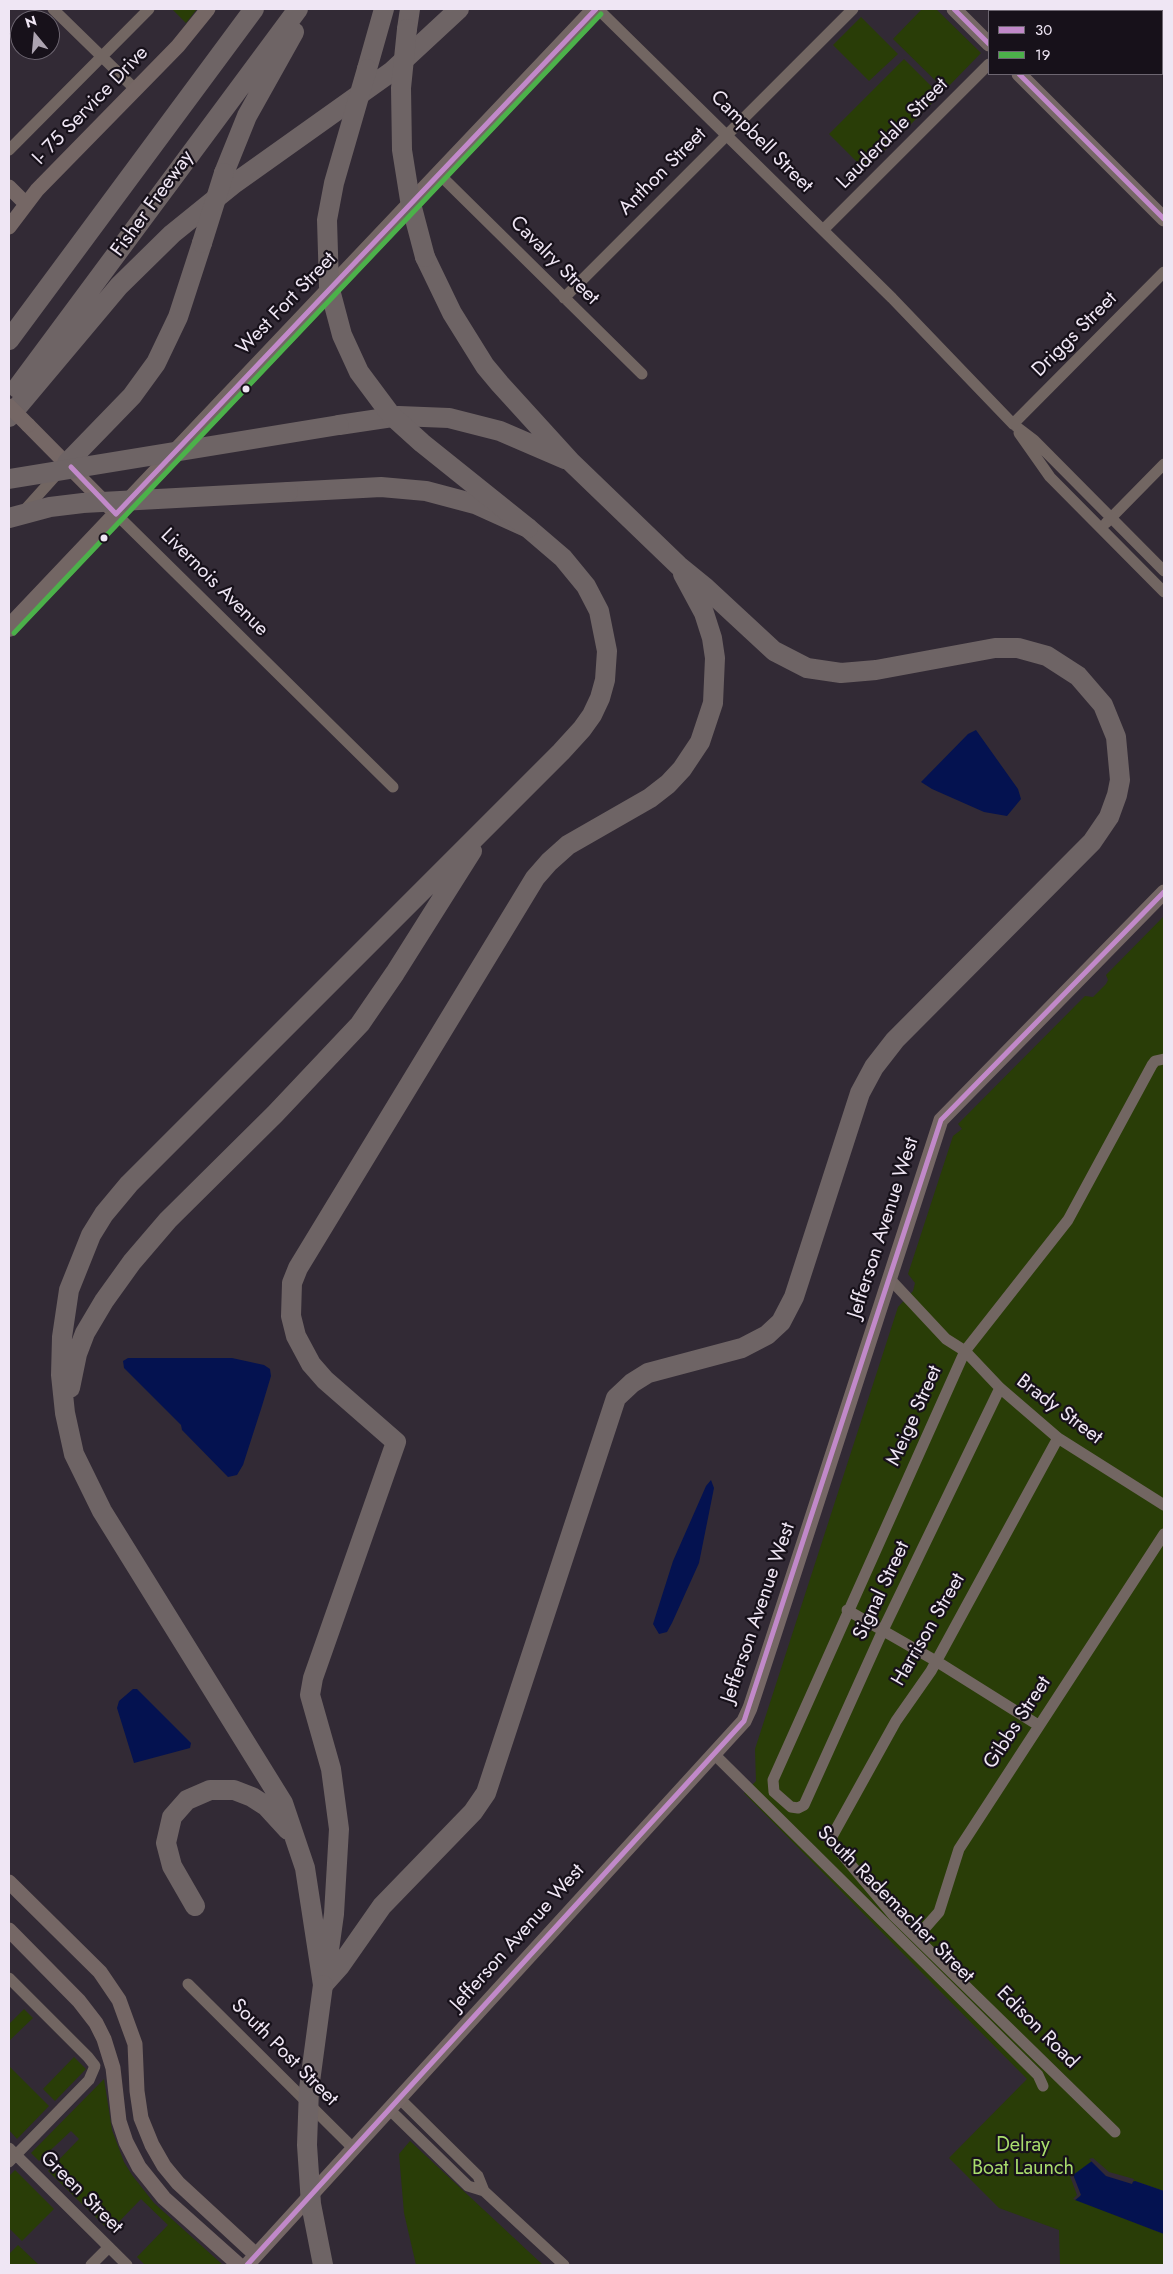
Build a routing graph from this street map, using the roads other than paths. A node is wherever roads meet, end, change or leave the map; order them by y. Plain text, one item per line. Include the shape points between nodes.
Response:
1 (52, 9) edge
2 (149, 9) edge
3 (254, 9) edge
4 (298, 9) edge
5 (308, 9) edge
6 (384, 9) edge
7 (410, 9) edge
8 (459, 9) edge
9 (597, 9) edge
10 (853, 9) edge
11 (954, 9) edge
12 (206, 11) edge
13 (988, 43) edge
14 (101, 56) junction
15 (988, 65) edge
16 (1020, 75) edge
17 (135, 89) junction
18 (727, 135) junction
19 (9, 150) edge
20 (439, 174) junction
21 (9, 187) edge
22 (26, 204) junction
23 (1164, 219) edge
24 (9, 227) edge
25 (823, 230) junction
26 (78, 247) junction
27 (1164, 272) edge
28 (564, 298) junction
29 (9, 322) edge
30 (9, 340) edge
31 (642, 374) dead end
32 (9, 400) edge
33 (9, 406) edge
34 (9, 418) edge
35 (1013, 424) junction
36 (571, 462) junction
37 (67, 463) junction
38 (1164, 464) edge
39 (9, 479) edge
40 (116, 514) junction
41 (9, 518) edge
42 (1111, 518) junction
43 (9, 527) edge
44 (528, 528) junction
45 (1100, 528) junction
46 (678, 566) junction
47 (1164, 570) edge
48 (1164, 592) edge
49 (9, 628) edge
50 (393, 787) dead end
51 (497, 814) junction
52 (1164, 892) edge
53 (1162, 1059) edge
54 (889, 1278) junction
55 (965, 1351) junction
56 (1000, 1388) junction
57 (68, 1429) junction
58 (1058, 1438) junction
59 (1164, 1505) edge
60 (1164, 1534) edge
61 (847, 1610) junction
62 (883, 1630) junction
63 (936, 1661) junction
64 (1038, 1725) junction
65 (714, 1754) junction
66 (798, 1808) joint
67 (830, 1840) joint
68 (301, 1850) junction
69 (9, 1882) edge
70 (195, 1906) dead end
71 (9, 1930) edge
72 (917, 1937) junction
73 (9, 1978) edge
74 (188, 1984) dead end
75 (323, 1985) junction
76 (1043, 2086) dead end
77 (400, 2099) junction
78 (390, 2110) junction
79 (1116, 2132) dead end
80 (354, 2149) junction
81 (11, 2155) edge
82 (484, 2191) junction
83 (109, 2247) junction
84 (252, 2260) edge
85 (91, 2265) edge
86 (127, 2265) edge
87 (239, 2265) edge
88 (323, 2265) edge
89 (564, 2265) edge

1 - 14 street
2 - 14 street
3 - 26 highway, Fisher Freeway
4 - 32 highway, Fisher Freeway
5 - 37 highway, bridge via 252,106 224,173 178,317 156,363 132,396
6 - 44 highway, bridge via 334,183 327,220 329,286 342,335 360,372 391,415 422,444
7 - 36 highway, bridge via 401,88 402,150 410,200 425,257 452,314 485,366
8 - 34 highway via 390,72 235,183 172,234 119,286
9 - 18 street, Campbell Street
9 - 20 main road, West Fort Street
10 - 18 street, Anthon Street
11 - 13 main road
12 - 17 main road, I- 75 Service Drive via 178,46
14 - 17 street
14 - 19 street
15 - 25 street, Lauderdale Street
16 - 23 main road
17 - 22 main road, I- 75 Service Drive
18 - 25 street, Campbell Street
18 - 28 street, Anthon Street
20 - 28 street, Cavalry Street
20 - 40 main road, West Fort Street
21 - 22 main road
22 - 24 main road, I- 75 Service Drive
25 - 35 street, Campbell Street
26 - 29 highway
26 - 30 highway, Fisher Freeway
27 - 35 street, Driggs Street
28 - 31 street, Cavalry Street
33 - 37 main road, Livernois Avenue, bridge
35 - 42 street via 1034,440
35 - 45 street via 1050,477
36 - 39 highway, bridge via 500,431 448,418 399,416
36 - 46 highway
37 - 40 main road, Livernois Avenue
37 - 43 street
38 - 42 street
40 - 49 main road, West Fort Street
40 - 50 street, Livernois Avenue
41 - 44 highway, bridge via 50,507 83,503 381,487 458,498
42 - 45 street
42 - 47 street
44 - 51 highway via 563,558 586,586 599,611 607,643 605,680 587,722
45 - 48 street
46 - 75 highway via 704,613 714,646 716,684 710,718 694,752 668,784 650,798 568,845 535,878 295,1275 291,1316 296,1336 311,1364 396,1442 311,1687 311,1706 333,1780 339,1828 334,1914
46 - 75 highway via 774,651 814,670 867,672 1002,648 1028,650 1055,660 1072,670 1092,690 1114,728 1120,772 1117,795 1098,835 1083,852 895,1040 874,1067 860,1093 794,1297 781,1322 767,1335 742,1348 648,1373 616,1398 486,1793 473,1812 382,1906
51 - 57 highway via 360,1024 168,1220 104,1301 77,1354
51 - 57 highway via 145,1167 104,1214 83,1250 66,1303 61,1360
52 - 54 main road, Jefferson Avenue West via 943,1117
53 - 55 street, Meige Street via 1152,1065 1068,1220
54 - 55 street, Brady Street via 946,1339
54 - 65 main road, Jefferson Avenue West via 750,1708 738,1729
55 - 56 street, Brady Street
55 - 61 street, Meige Street
56 - 58 street, Brady Street
56 - 62 street, Signal Street
57 - 68 highway via 74,1454 93,1496 276,1791
58 - 59 street, Brady Street
58 - 63 street, Harrison Street
60 - 64 street, Gibbs Street
61 - 62 street
61 - 66 street, Meige Street via 772,1784 774,1792 791,1807
62 - 63 street
62 - 66 street, Signal Street via 804,1805
63 - 64 street
63 - 67 street, Harrison Street via 896,1721
64 - 72 street, Gibbs Street via 959,1849 939,1912
65 - 76 street, South Rademacher Street via 1038,2075
65 - 77 main road, Jefferson Avenue West
67 - 72 street, Edison Road via 893,1915
68 - 70 highway via 284,1824 252,1797 223,1789 192,1796 172,1816 166,1843 168,1858
68 - 75 highway
69 - 84 main road via 100,1972 116,1995 135,2044 141,2118 152,2145 178,2183
71 - 87 main road via 80,2000 96,2023 110,2059 119,2121 139,2168 164,2198
72 - 79 street, Edison Road
73 - 81 street via 95,2066 90,2080
74 - 80 street, South Post Street
75 - 88 highway, bridge via 309,2089 306,2145 311,2204
77 - 78 main road, Jefferson Avenue West
77 - 82 street via 478,2176
78 - 80 main road, Jefferson Avenue West
78 - 82 street via 468,2186
80 - 84 main road, Jefferson Avenue West
81 - 83 street, Green Street
82 - 89 street
83 - 85 street
83 - 86 street, Green Street

